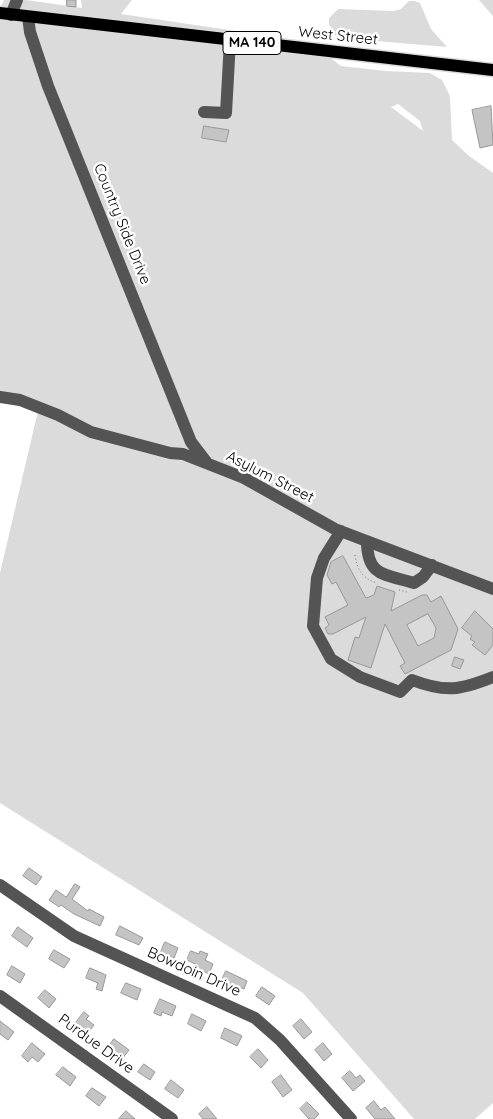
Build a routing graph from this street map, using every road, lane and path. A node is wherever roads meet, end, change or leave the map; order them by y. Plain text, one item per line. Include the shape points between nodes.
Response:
1 (17, 0) edge
2 (6, 14) edge
3 (28, 17) junction
4 (230, 41) junction
5 (493, 70) edge
6 (204, 112) dead end
7 (0, 397) edge
8 (191, 442) junction
9 (183, 454) junction
10 (208, 464) junction
11 (341, 531) junction
12 (367, 541) junction
13 (432, 564) junction
14 (493, 589) edge
15 (493, 677) edge
16 (0, 885) edge
17 (0, 996) edge
18 (172, 1119) edge
19 (350, 1119) edge

1 - 2 street
2 - 3 main road, West Street / MA 140
3 - 4 main road, West Street / MA 140
3 - 8 street, Country Side Drive via 48,86
4 - 5 main road, West Street / MA 140
4 - 6 street via 226,113
7 - 9 street, Asylum Street via 28,403 91,432
8 - 9 street
8 - 10 street, Country Side Drive
9 - 10 street, Asylum Street
10 - 11 street, Asylum Street via 244,478
11 - 12 street, Asylum Street
11 - 15 street via 324,558 316,587 314,626 331,658 360,677 400,692 412,680 451,690
12 - 13 street, Asylum Street
12 - 13 street via 367,558 376,571 414,582 423,577
13 - 14 street, Asylum Street
16 - 19 street, Bowdoin Drive via 74,936 256,1018 280,1040
17 - 18 street, Purdue Drive

